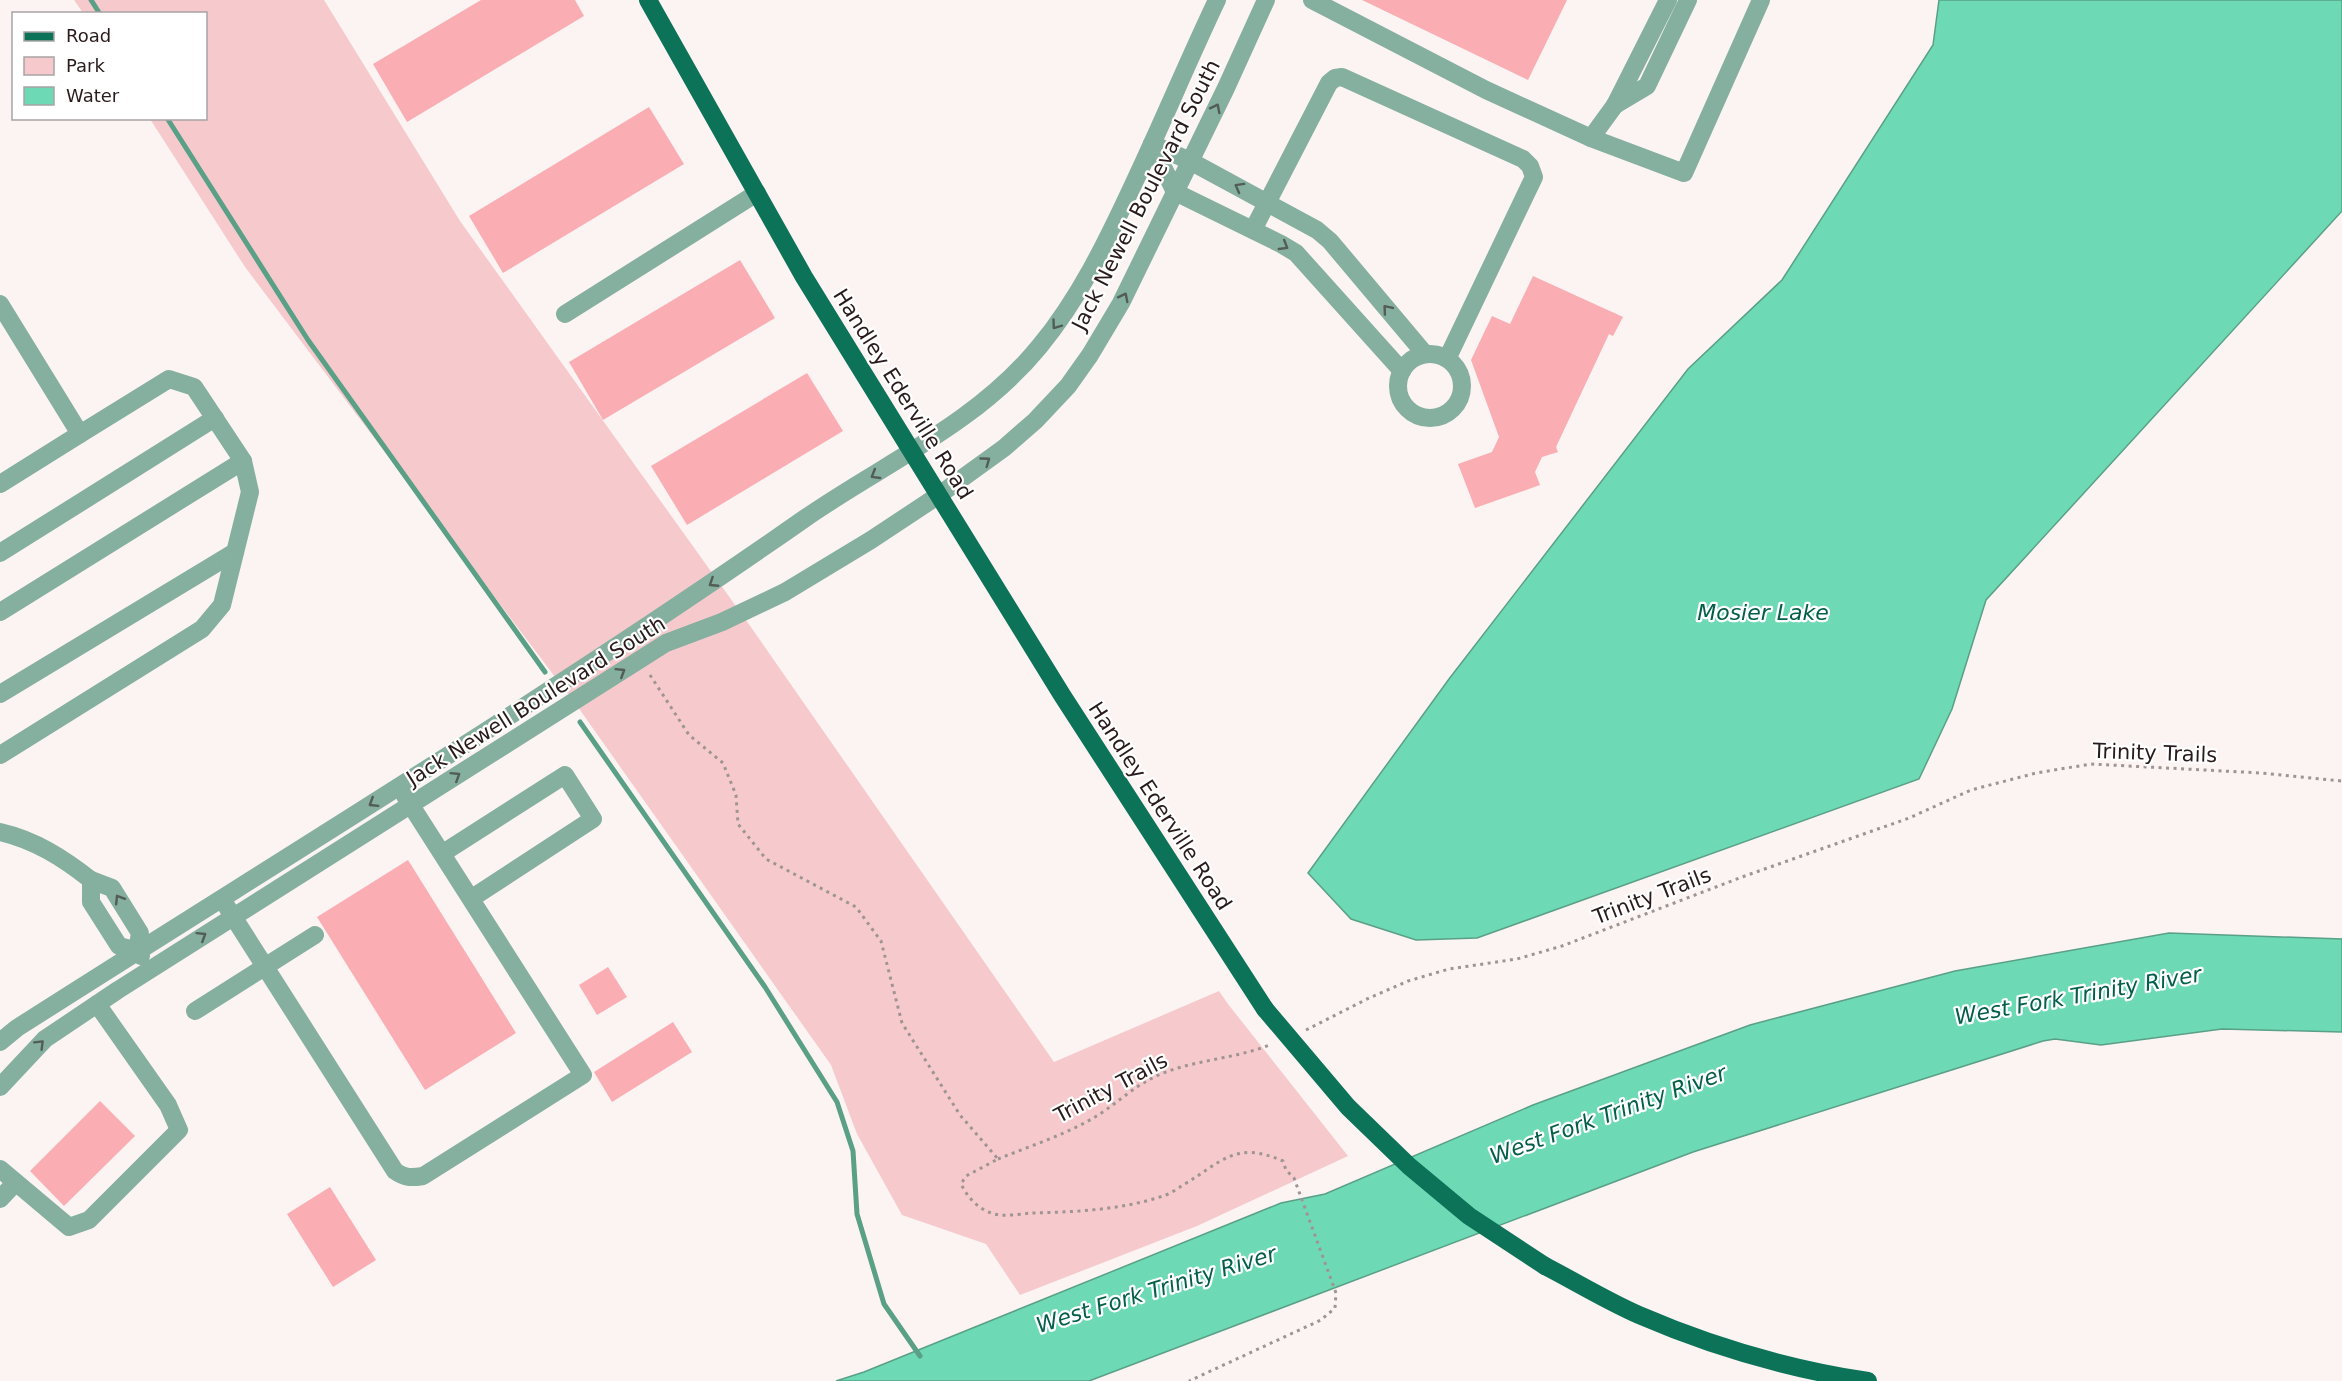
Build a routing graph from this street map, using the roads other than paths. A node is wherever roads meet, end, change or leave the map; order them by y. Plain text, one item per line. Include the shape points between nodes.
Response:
1 (648, 0) edge
2 (1217, 0) edge
3 (1668, 0) edge
4 (1688, 0) edge
5 (1761, 0) edge
6 (1260, 2) edge
7 (1324, 3) edge
8 (1615, 105) junction
9 (1591, 138) junction
10 (1152, 144) junction
11 (1190, 161) junction
12 (1175, 192) junction
13 (757, 193) junction
14 (1268, 203) junction
15 (1253, 230) junction
16 (0, 304) edge
17 (565, 314) dead end
18 (1425, 354) junction
19 (1447, 359) junction
20 (1402, 371) junction
21 (214, 418) junction
22 (80, 434) junction
23 (912, 453) junction
24 (243, 460) junction
25 (0, 484) edge
26 (939, 495) junction
27 (235, 552) junction
28 (0, 553) edge
29 (0, 612) edge
30 (0, 694) edge
31 (0, 755) edge
32 (399, 787) junction
33 (411, 805) junction
34 (0, 832) edge
35 (443, 853) junction
36 (91, 880) junction
37 (221, 898) junction
38 (472, 898) junction
39 (234, 917) junction
40 (315, 935) dead end
41 (137, 951) junction
42 (266, 966) junction
43 (150, 970) junction
44 (97, 1004) junction
45 (195, 1011) dead end
46 (0, 1042) edge
47 (0, 1087) edge
48 (0, 1169) edge
49 (15, 1183) junction
50 (0, 1199) edge
51 (1868, 1381) edge

1 - 13 main road, Handley Ederville Road
2 - 10 street, Jack Newell Boulevard South
3 - 8 street
4 - 8 street via 1647,86
5 - 9 street via 1684,173
11 -> 6 street, Jack Newell Boulevard South via 1226,88
7 - 9 street via 1486,90
8 - 9 street
10 - 11 street
10 - 12 street
10 -> 23 street, Jack Newell Boulevard South via 1069,307 1038,349 994,393
11 - 12 street, Jack Newell Boulevard South
14 -> 11 street
12 - 15 street
26 -> 12 street, Jack Newell Boulevard South via 1004,448 1068,386 1121,303
13 - 17 street
13 - 23 main road, Handley Ederville Road
14 - 15 street
18 -> 14 street via 1330,241
14 - 19 street via 1335,78 1342,77 1530,165 1534,177
15 -> 20 street via 1296,253
16 - 22 street
18 - 19 street
18 - 20 street via 1413,359
19 - 20 street via 1462,379 1462,390 1456,405 1437,417 1417,416 1404,405 1398,382
21 - 22 street via 194,387 169,379
21 - 24 street
21 - 28 street
22 - 25 street
23 - 26 main road, Handley Ederville Road
23 -> 32 street, Jack Newell Boulevard South via 809,516 729,573
24 - 27 street via 250,492
24 - 29 street
33 -> 26 street, Jack Newell Boulevard South via 666,643 785,592
26 - 51 main road, Handley Ederville Road, bridge via 1062,695 1265,1009 1348,1107 1409,1166 1469,1216 1545,1266 1637,1314 1774,1363
27 - 30 street
27 - 31 street via 222,604 202,629
32 - 33 street
32 -> 37 street, Jack Newell Boulevard South
33 - 35 street
33 - 39 street, Jack Newell Boulevard South
34 - 36 street via 28,840 65,859
35 - 38 street
35 - 38 street via 565,775 588,810 593,819
36 - 41 street via 91,902 119,946
41 -> 36 street via 140,933 112,888
37 - 39 street
37 - 41 street, Jack Newell Boulevard South
38 - 42 street via 583,1075 423,1176 411,1178 395,1171
39 - 42 street
43 -> 39 street, Jack Newell Boulevard South
40 - 42 street
41 - 43 street
41 - 46 street, Jack Newell Boulevard South
42 - 45 street
43 - 44 street, Jack Newell Boulevard South
47 -> 44 street, Jack Newell Boulevard South via 45,1039
44 - 49 street via 168,1105 179,1130 89,1220 69,1227
48 - 49 street
49 - 50 street

